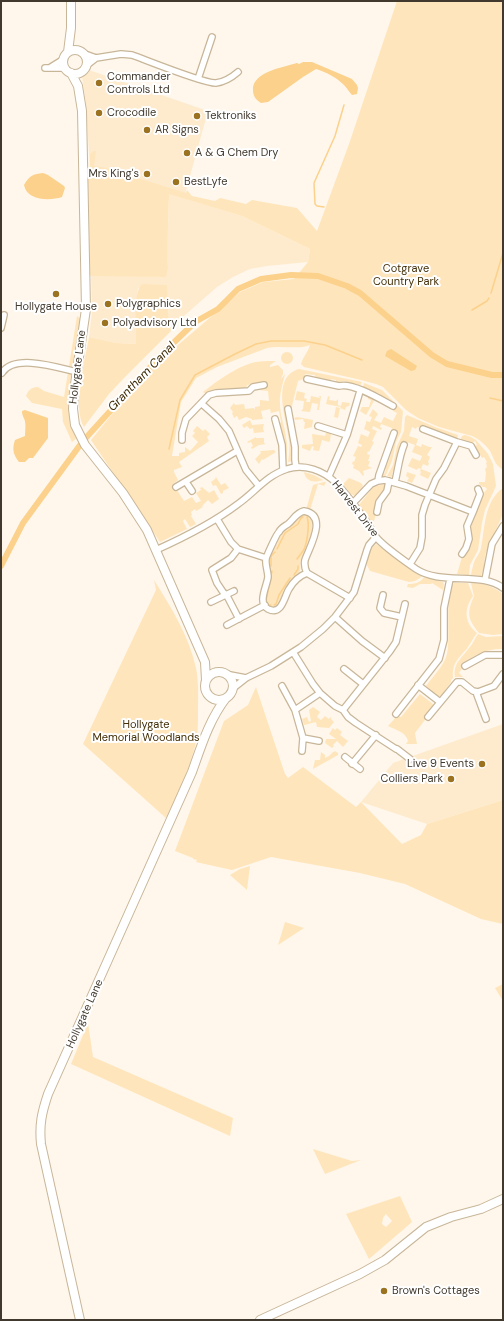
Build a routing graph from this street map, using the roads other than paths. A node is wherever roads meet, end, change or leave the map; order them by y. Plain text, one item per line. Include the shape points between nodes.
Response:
1 (71, 1) edge
2 (71, 28) junction
3 (212, 36) dead end
4 (82, 53) junction
5 (66, 56) junction
6 (96, 58) junction
7 (85, 68) junction
8 (68, 71) junction
9 (238, 72) dead end
10 (198, 79) junction
11 (78, 86) junction
12 (4, 315) dead end
13 (1, 328) edge
14 (3, 370) edge
15 (77, 372) junction
16 (307, 379) dead end
17 (264, 385) dead end
18 (360, 390) junction
19 (202, 404) junction
20 (393, 406) dead end
21 (288, 409) dead end
22 (275, 419) dead end
23 (318, 426) dead end
24 (423, 429) dead end
25 (394, 433) dead end
26 (347, 434) junction
27 (182, 440) dead end
28 (457, 442) junction
29 (404, 445) dead end
30 (237, 451) junction
31 (476, 455) dead end
32 (296, 467) junction
33 (282, 470) junction
34 (329, 476) junction
35 (378, 481) junction
36 (392, 481) junction
37 (186, 482) junction
38 (259, 486) junction
39 (176, 487) dead end
40 (478, 489) dead end
41 (192, 492) dead end
42 (429, 495) junction
43 (353, 503) junction
44 (377, 512) dead end
45 (473, 512) junction
46 (217, 519) junction
47 (503, 526) edge
48 (376, 537) junction
49 (238, 549) junction
50 (156, 550) junction
51 (462, 554) dead end
52 (266, 558) junction
53 (410, 564) junction
54 (307, 573) junction
55 (450, 579) junction
56 (485, 580) junction
57 (503, 588) edge
58 (234, 591) dead end
59 (225, 595) junction
60 (383, 595) dead end
61 (350, 598) junction
62 (211, 602) dead end
63 (405, 604) dead end
64 (265, 606) junction
65 (242, 617) junction
66 (335, 617) junction
67 (402, 617) junction
68 (227, 625) dead end
69 (293, 652) junction
70 (503, 654) edge
71 (385, 658) junction
72 (205, 662) junction
73 (465, 666) dead end
74 (344, 669) dead end
75 (223, 673) junction
76 (503, 674) edge
77 (246, 678) junction
78 (206, 680) junction
79 (363, 684) junction
80 (282, 686) dead end
81 (418, 686) junction
82 (232, 689) junction
83 (476, 692) junction
84 (207, 693) junction
85 (320, 693) junction
86 (226, 698) junction
87 (440, 702) junction
88 (295, 710) junction
89 (343, 710) junction
90 (396, 714) dead end
91 (428, 717) dead end
92 (486, 719) dead end
93 (212, 720) junction
94 (376, 735) junction
95 (303, 738) junction
96 (319, 741) dead end
97 (302, 752) dead end
98 (345, 757) dead end
99 (410, 759) dead end
100 (352, 764) junction
101 (360, 769) dead end
102 (503, 1199) edge
103 (80, 1320) edge
104 (260, 1320) edge

1 - 2 street, Hollygate Lane
2 - 4 street, Hollygate Lane
2 - 5 street, Hollygate Lane
3 - 10 street
4 - 5 street via 74,50
4 - 6 street
4 - 7 street, Hollygate Lane via 87,60
5 - 8 street, Hollygate Lane via 63,64
5 - 8 street via 48,68
6 - 7 street
6 - 10 street via 132,55
7 - 8 street via 77,74
7 - 11 street, Hollygate Lane
8 - 11 street, Hollygate Lane
9 - 10 street via 229,80 215,83
11 - 15 street, Hollygate Lane via 84,144 86,309
12 - 13 street
14 - 15 street via 24,363
15 - 50 street, Hollygate Lane via 73,409 75,425 83,441 147,530
16 - 18 street via 338,386 352,386
17 - 19 street via 253,387 249,391 212,394 207,396
18 - 20 street
18 - 26 street
19 - 27 street via 186,419
19 - 30 street via 219,418
21 - 32 street
22 - 33 street via 282,445
23 - 26 street
24 - 28 street
25 - 35 street
26 - 34 street
28 - 31 street via 471,446
28 - 42 street
29 - 36 street via 399,467
30 - 37 street
30 - 38 street via 246,470
32 - 33 street, Harvest Drive
32 - 34 street, Harvest Drive
33 - 38 street, Harvest Drive
34 - 43 street, Harvest Drive
35 - 36 street
35 - 43 street via 367,487
36 - 42 street
36 - 44 street via 379,502
37 - 39 street
37 - 41 street
38 - 46 street, Harvest Drive via 242,502
40 - 45 street via 480,494
42 - 45 street
42 - 53 street via 422,515 420,548
43 - 48 street, Harvest Drive
45 - 51 street via 467,526 469,539
46 - 49 street
46 - 50 street, Harvest Drive
47 - 56 street via 492,544
48 - 53 street, Harvest Drive
48 - 61 street via 369,545
49 - 52 street
49 - 59 street via 231,558 212,570
50 - 72 street, Hollygate Lane
52 - 54 street via 278,532 297,514 309,512 314,515 316,521 313,543 305,561 304,568
52 - 64 street via 268,577 263,598
53 - 55 street, Harvest Drive via 426,574
54 - 61 street
54 - 64 street via 300,576 289,588 279,608 269,609
55 - 56 street, Harvest Drive
55 - 81 street via 444,608 442,651 439,659
56 - 57 street
58 - 59 street
59 - 62 street
59 - 65 street
60 - 67 street via 380,608 384,613
61 - 66 street
63 - 67 street
64 - 65 street
65 - 68 street
66 - 69 street
66 - 71 street
67 - 71 street via 396,642
69 - 77 street
69 - 85 street
70 - 73 street via 485,655
71 - 79 street
72 - 75 street
72 - 78 street, Hollygate Lane
74 - 79 street
75 - 77 street
75 - 78 street via 212,674
75 - 82 street via 231,680
76 - 83 street via 494,686
77 - 82 street
78 - 84 street
79 - 89 street
80 - 88 street
81 - 87 street
81 - 90 street
82 - 86 street
83 - 87 street via 462,682 457,682
83 - 92 street
84 - 86 street via 214,699
84 - 93 street, Hollygate Lane via 211,703
85 - 88 street
85 - 89 street
86 - 93 street, Hollygate Lane
87 - 91 street
88 - 95 street
89 - 94 street via 356,723
93 - 103 street, Hollygate Lane via 192,772 42,1111 39,1128 41,1144
94 - 99 street
94 - 100 street
95 - 96 street
95 - 97 street
98 - 100 street
100 - 101 street
102 - 104 street via 426,1227 385,1260

